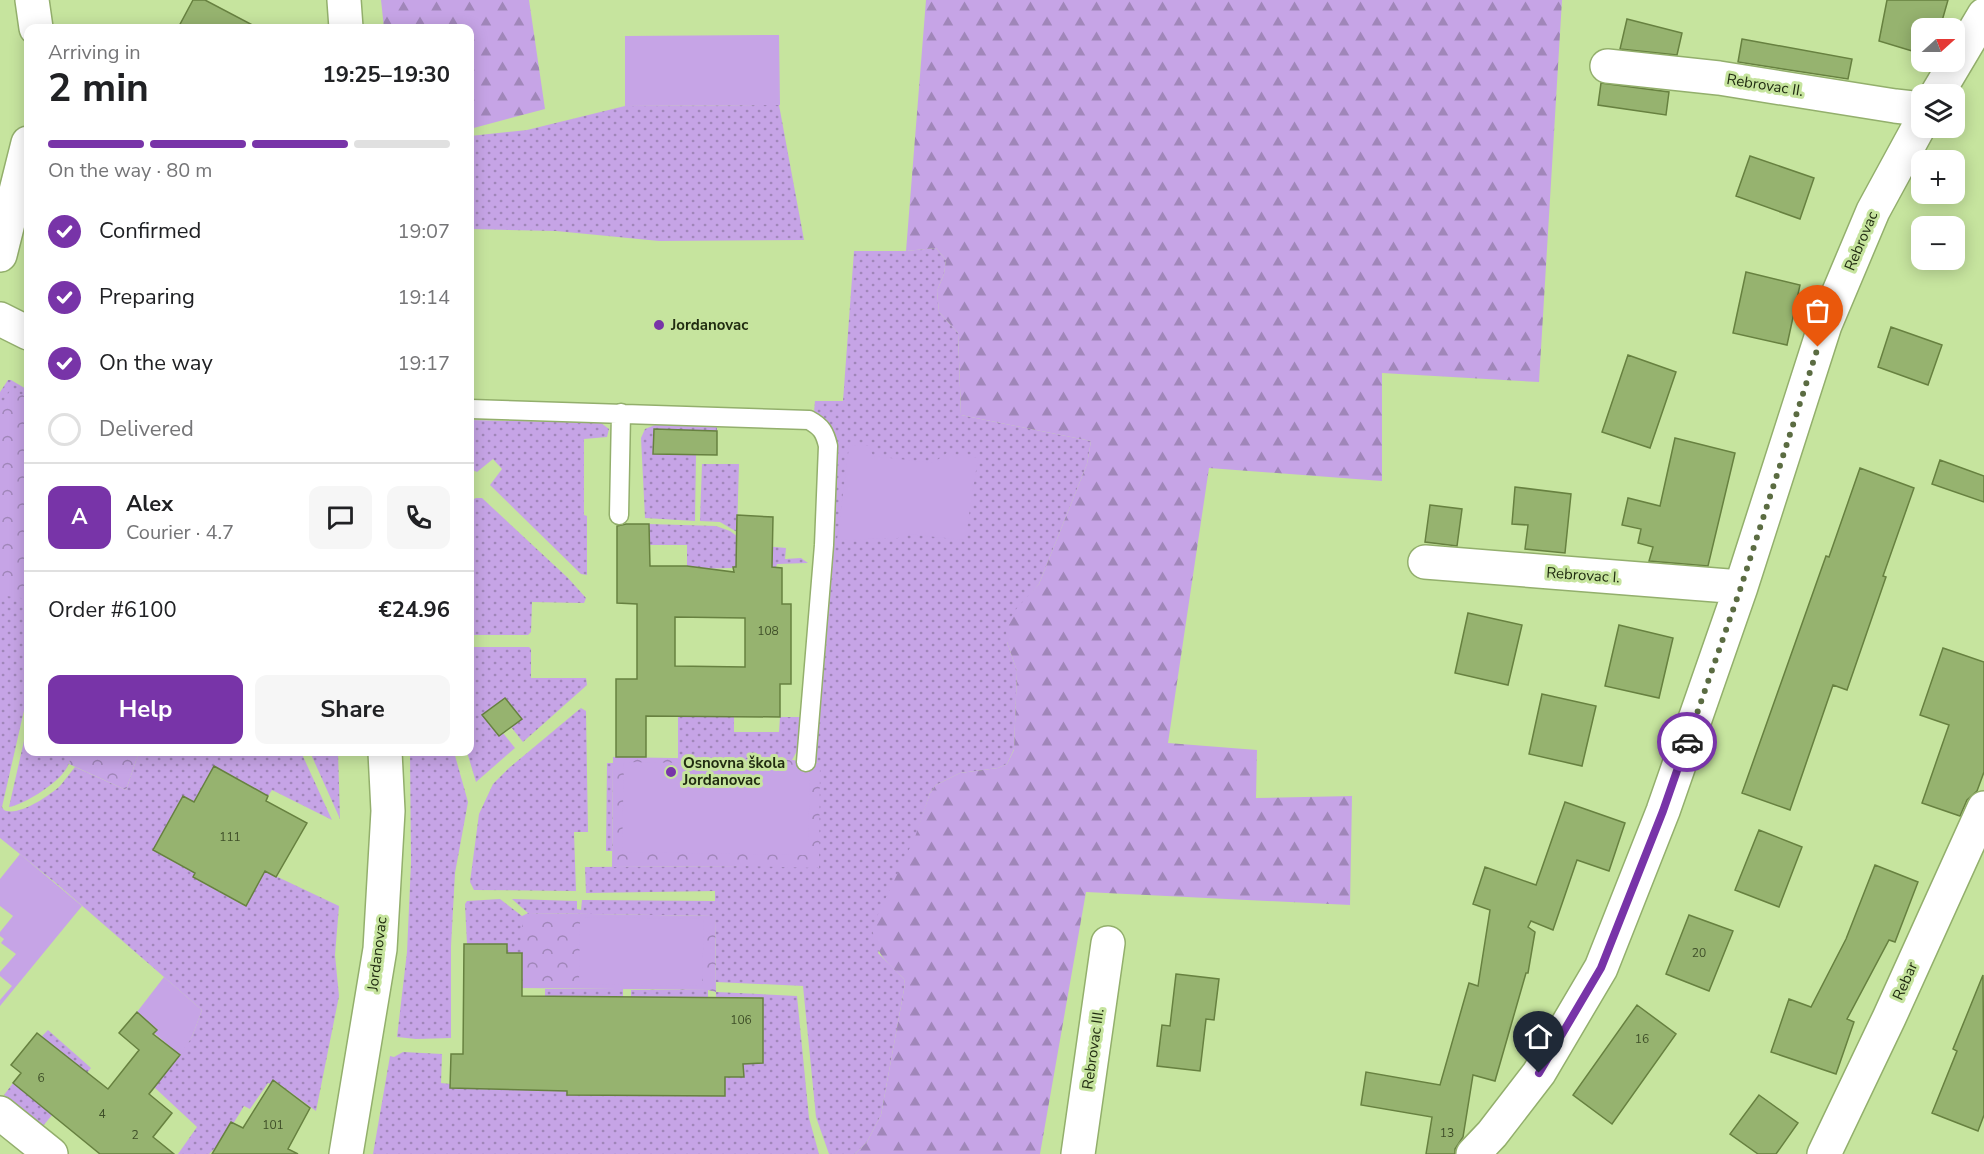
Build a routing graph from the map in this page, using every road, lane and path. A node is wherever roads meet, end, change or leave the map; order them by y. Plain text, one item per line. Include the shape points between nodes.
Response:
1 (32, 0) edge
2 (344, 0) edge
3 (1984, 15) edge
4 (35, 24) edge
5 (346, 24) edge
6 (1607, 66) dead end
7 (1943, 84) edge
8 (1911, 108) edge
9 (1913, 138) edge
10 (24, 159) edge
11 (0, 255) edge
12 (0, 319) edge
13 (24, 331) edge
14 (474, 409) edge
15 (621, 413) junction
16 (619, 515) dead end
17 (1425, 562) dead end
18 (1741, 587) junction
19 (386, 756) edge
20 (806, 762) dead end
21 (1984, 808) edge
22 (1108, 943) dead end
23 (0, 1113) edge
24 (51, 1154) edge
25 (346, 1154) edge
26 (1078, 1154) edge
27 (1473, 1154) edge
28 (1824, 1154) edge

1 - 4 street
2 - 5 street
3 - 7 street
6 - 8 street, Rebrovac II. via 1719,78
9 - 18 street, Rebrovac via 1873,211 1825,325
10 - 11 street
12 - 13 street
14 - 15 lane
15 - 16 lane
15 - 20 lane via 809,420 825,434 828,446 824,545
17 - 18 street, Rebrovac I.
18 - 27 street, Rebrovac via 1663,811 1601,968 1539,1073
19 - 25 street, Jordanovac via 388,811 380,949
21 - 28 street, Rebar
22 - 26 street, Rebrovac III.
23 - 24 street

